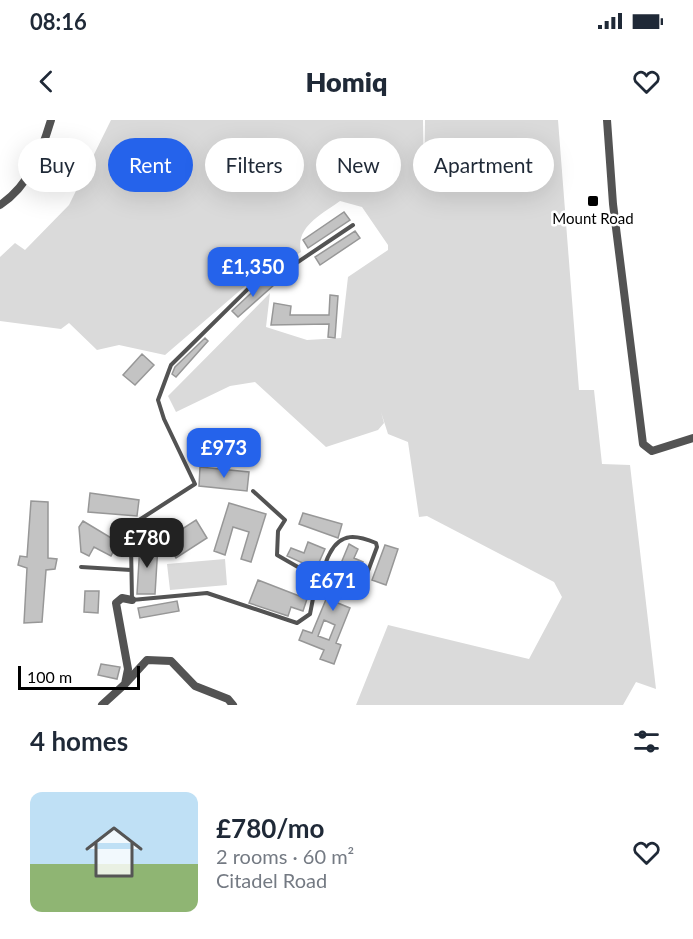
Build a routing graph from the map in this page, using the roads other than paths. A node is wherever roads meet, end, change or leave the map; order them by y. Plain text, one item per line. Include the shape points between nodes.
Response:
1 (51, 120) edge
2 (607, 120) edge
3 (0, 205) edge
4 (353, 225) dead end
5 (693, 438) edge
6 (253, 491) dead end
7 (81, 567) dead end
8 (131, 570) junction
9 (316, 578) junction
10 (366, 579) dead end
11 (132, 600) junction
12 (125, 684) junction
13 (111, 701) edge
14 (102, 705) edge
15 (233, 705) edge

1 - 3 street via 31,172 17,192
2 - 5 street via 613,204 643,444 652,451
4 - 8 lane via 280,274 258,279 171,365 158,400 195,484 136,522
6 - 9 lane via 285,520 278,531 277,555
7 - 8 lane
8 - 11 lane
9 - 10 lane via 323,572 330,552 347,536 356,534 377,546
9 - 11 lane via 310,614 297,623 207,593
11 - 12 street via 122,598 116,603 128,669
12 - 13 street
12 - 15 street via 147,660 171,661 195,686 228,699
13 - 14 street

